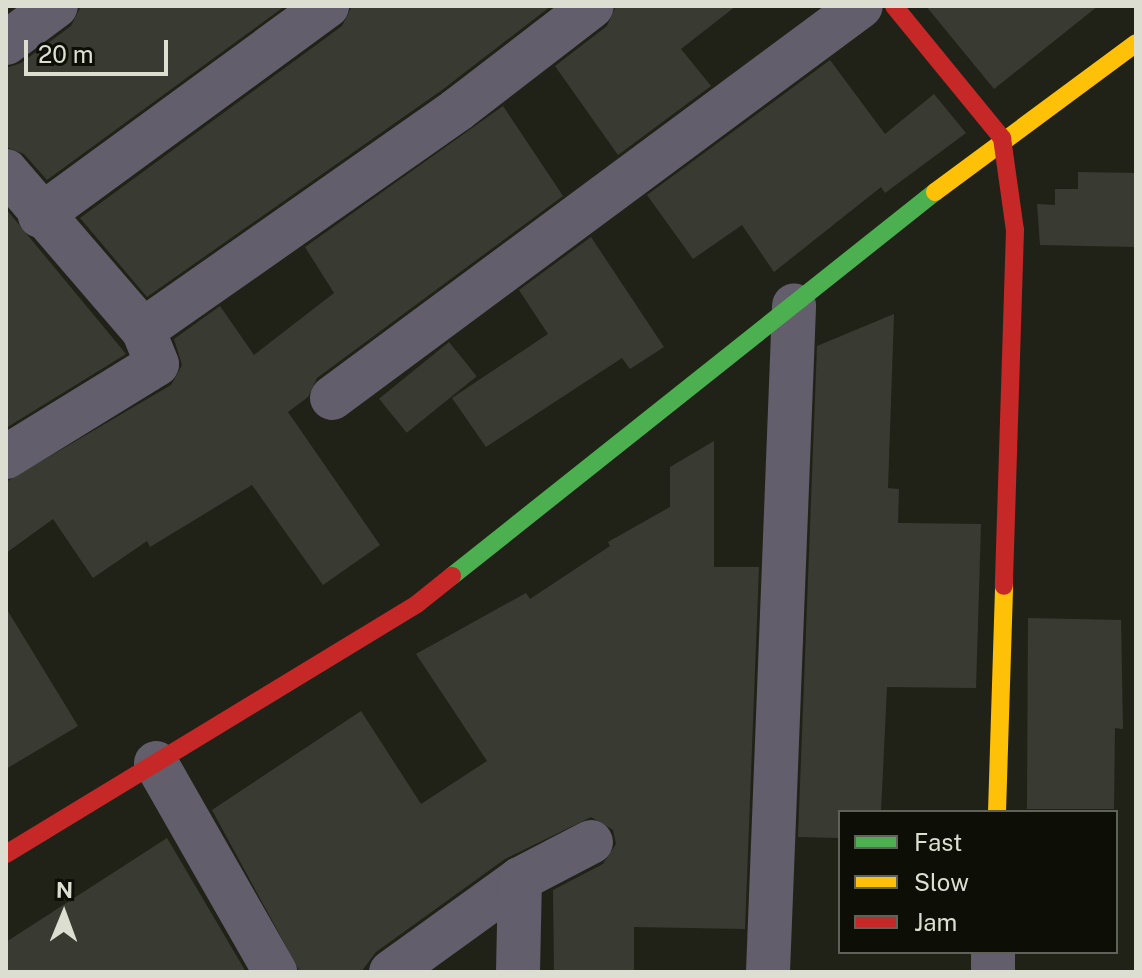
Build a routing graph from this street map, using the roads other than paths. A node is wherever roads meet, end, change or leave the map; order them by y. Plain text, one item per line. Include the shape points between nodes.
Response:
1 (56, 6) edge
2 (327, 6) edge
3 (592, 6) edge
4 (861, 6) edge
5 (894, 6) edge
6 (6, 43) edge
7 (1136, 43) edge
8 (1002, 138) junction
9 (6, 171) edge
10 (40, 216) junction
11 (794, 306) junction
12 (143, 330) junction
13 (332, 398) dead end
14 (6, 457) edge
15 (156, 763) junction
16 (997, 810) edge
17 (591, 842) dead end
18 (6, 854) edge
19 (520, 879) junction
20 (275, 972) edge
21 (391, 972) edge
22 (518, 972) edge
23 (768, 972) edge

1 - 6 street
2 - 10 street
3 - 12 street via 457,110
4 - 13 street
5 - 8 street
7 - 8 street
8 - 11 street
8 - 16 street via 1015,230
9 - 10 street
10 - 12 street
11 - 15 street via 417,604
11 - 23 street
12 - 14 street via 157,364
15 - 18 street
15 - 20 street
17 - 19 street
19 - 21 street
19 - 22 street

